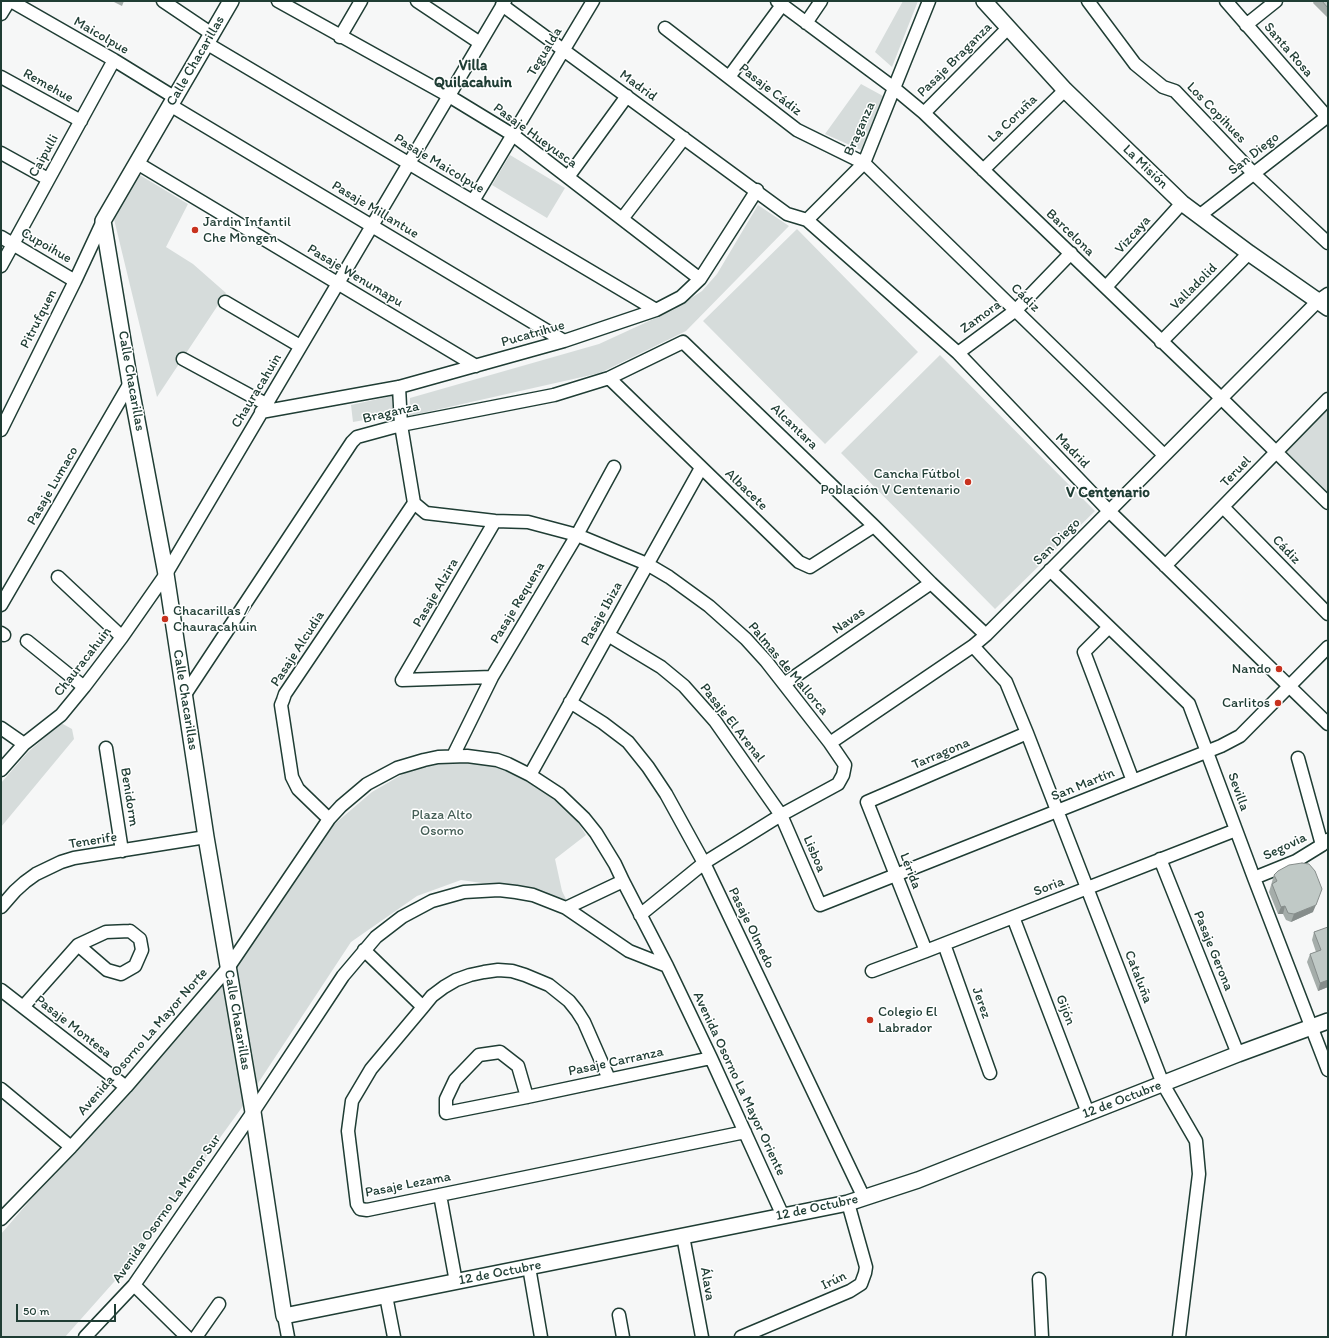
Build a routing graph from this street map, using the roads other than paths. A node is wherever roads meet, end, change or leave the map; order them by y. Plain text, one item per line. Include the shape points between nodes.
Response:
1 (10, 1) edge
2 (163, 1) edge
3 (231, 1) edge
4 (278, 1) edge
5 (361, 1) edge
6 (416, 1) edge
7 (593, 1) edge
8 (821, 1) edge
9 (929, 1) edge
10 (984, 1) edge
11 (1088, 1) edge
12 (1226, 1) edge
13 (1276, 1) edge
14 (503, 3) edge
15 (779, 3) edge
16 (1, 14) edge
17 (806, 23) junction
18 (1246, 25) junction
19 (665, 28) dead end
20 (1008, 28) junction
21 (340, 37) junction
22 (209, 38) junction
23 (480, 43) junction
24 (564, 50) junction
25 (114, 60) junction
26 (1, 77) edge
27 (729, 77) junction
28 (894, 88) junction
29 (1065, 90) junction
30 (449, 96) junction
31 (627, 96) junction
32 (172, 101) junction
33 (924, 114) junction
34 (1328, 117) edge
35 (81, 121) junction
36 (513, 136) junction
37 (684, 138) junction
38 (1, 153) edge
39 (137, 163) junction
40 (409, 163) junction
41 (864, 163) junction
42 (983, 170) junction
43 (1254, 174) junction
44 (568, 177) junction
45 (48, 179) junction
46 (757, 190) junction
47 (473, 201) junction
48 (1182, 203) junction
49 (1199, 216) junction
50 (622, 219) junction
51 (807, 220) junction
52 (103, 221) junction
53 (372, 226) junction
54 (1, 237) edge
55 (1328, 243) edge
56 (13, 244) junction
57 (1070, 253) junction
58 (1249, 253) junction
59 (1, 266) edge
60 (700, 279) junction
61 (75, 280) junction
62 (338, 283) junction
63 (1106, 287) junction
64 (1324, 301) edge
65 (225, 302) dead end
66 (656, 310) junction
67 (1016, 310) junction
68 (564, 341) junction
69 (683, 342) joint
70 (1161, 342) junction
71 (300, 346) junction
72 (958, 353) junction
73 (183, 359) dead end
74 (476, 366) junction
75 (609, 378) junction
76 (130, 383) junction
77 (399, 387) junction
78 (1221, 398) junction
79 (1328, 399) edge
80 (264, 408) junction
81 (3, 422) edge
82 (401, 425) junction
83 (1276, 452) junction
84 (1164, 455) junction
85 (614, 467) dead end
86 (701, 468) junction
87 (414, 503) junction
88 (1328, 503) edge
89 (1223, 507) junction
90 (1109, 511) junction
91 (495, 521) junction
92 (874, 526) junction
93 (577, 535) junction
94 (647, 564) junction
95 (1165, 566) junction
96 (1050, 570) junction
97 (166, 574) junction
98 (58, 577) dead end
99 (931, 583) junction
100 (1, 605) edge
101 (1328, 614) edge
102 (1109, 627) junction
103 (608, 635) junction
104 (986, 635) junction
105 (122, 637) junction
106 (27, 641) dead end
107 (973, 646) junction
108 (1328, 647) edge
109 (492, 677) junction
110 (784, 684) junction
111 (84, 687) junction
112 (1288, 687) junction
113 (184, 696) junction
114 (570, 702) junction
115 (1328, 724) edge
116 (1, 728) edge
117 (1027, 733) junction
118 (830, 743) junction
119 (24, 744) junction
120 (106, 748) dead end
121 (1208, 752) junction
122 (453, 756) junction
123 (1298, 758) dead end
124 (1, 770) edge
125 (530, 775) junction
126 (1133, 781) junction
127 (867, 802) joint
128 (1058, 811) junction
129 (781, 815) junction
130 (329, 818) junction
131 (1236, 830) junction
132 (206, 837) junction
133 (1325, 842) edge
134 (122, 851) junction
135 (1160, 859) junction
136 (704, 863) junction
137 (896, 875) junction
138 (1254, 878) junction
139 (623, 881) junction
140 (1087, 888) junction
141 (820, 905) joint
142 (1, 907) edge
143 (566, 908) junction
144 (640, 915) junction
145 (1013, 917) junction
146 (944, 944) junction
147 (78, 945) junction
148 (364, 950) junction
149 (926, 951) junction
150 (667, 966) junction
151 (228, 968) junction
152 (872, 971) dead end
153 (1, 990) edge
154 (23, 1007) junction
155 (423, 1007) junction
156 (1328, 1021) edge
157 (1311, 1027) junction
158 (1238, 1054) junction
159 (711, 1058) junction
160 (1328, 1070) edge
161 (990, 1073) dead end
162 (609, 1079) junction
163 (1163, 1084) junction
164 (126, 1087) junction
165 (1, 1089) edge
166 (527, 1097) junction
167 (253, 1112) junction
168 (1088, 1113) junction
169 (745, 1132) junction
170 (71, 1147) junction
171 (440, 1195) junction
172 (864, 1198) junction
173 (848, 1202) junction
174 (783, 1216) junction
175 (1, 1219) edge
176 (683, 1236) junction
177 (529, 1267) junction
178 (1039, 1279) dead end
179 (456, 1282) junction
180 (134, 1285) junction
181 (386, 1296) junction
182 (219, 1304) dead end
183 (619, 1314) dead end
184 (284, 1316) junction
185 (85, 1337) edge
186 (187, 1337) edge
187 (196, 1337) edge
188 (288, 1337) edge
189 (394, 1337) edge
190 (541, 1337) edge
191 (622, 1337) edge
192 (702, 1337) edge
193 (741, 1337) edge
194 (1042, 1337) edge
195 (1179, 1337) edge

1 - 16 street
1 - 25 street, Maicolpue
2 - 22 street
3 - 22 street, Calle Chacarillas
4 - 21 street, Pasaje Hueyusca
5 - 21 street
6 - 23 street
7 - 24 street, Tegualda
8 - 17 street
9 - 28 street, Braganza
10 - 20 street, La Misión
11 - 43 street, Los Copihues via 1135,64 1163,87 1176,91
12 - 18 street, Santa Rosa
13 - 18 street
14 - 23 street, Chauracahuin
14 - 24 street, Madrid
15 - 17 street, Barcelona
15 - 27 street
17 - 28 street, Barcelona
18 - 34 street, Santa Rosa
19 - 27 street, Pasaje Cádiz
20 - 29 street, La Misión
20 - 33 street, Pasaje Braganza
21 - 30 street, Pasaje Hueyusca
22 - 32 street, Calle Chacarillas
22 - 40 street, Pasaje Maicolpue
23 - 30 street, Chauracahuin
24 - 31 street, Madrid
24 - 36 street, Tegualda
25 - 32 street, Maicolpue
25 - 35 street, Caipulli
26 - 35 street, Remehue
27 - 41 street, Pasaje Cádiz via 797,130
28 - 33 street, Barcelona
28 - 41 street, Braganza
29 - 42 street, La Coruña
29 - 48 street, La Misión
30 - 36 street, Pasaje Hueyusca
30 - 40 street, Chauracahuin
31 - 37 street, Madrid
31 - 44 street
32 - 39 street, Calle Chacarillas
32 - 53 street, Pasaje Millantue
33 - 42 street, Barcelona
34 - 43 street, San Diego
35 - 45 street, Caipulli
36 - 44 street, Pasaje Hueyusca
36 - 47 street, Tegualda
37 - 46 street, Madrid
37 - 50 street
38 - 45 street
39 - 52 street, Calle Chacarillas
39 - 62 street, Pasaje Wenumapu
40 - 47 street, Pasaje Maicolpue
40 - 53 street, Chauracahuin
41 - 51 street, Braganza
41 - 67 street, Cádiz
42 - 57 street, Barcelona
43 - 49 street, San Diego
43 - 55 street, Los Copihues
44 - 50 street, Pasaje Hueyusca
45 - 56 street, Caipulli
46 - 51 street via 787,214
46 - 60 street, Pucatrihue
47 - 66 street, Pasaje Maicolpue
48 - 49 street, La Misión
48 - 63 street, Vizcaya
49 - 58 street, La Misión
50 - 60 street, Pasaje Hueyusca
51 - 72 street, Madrid
52 - 61 street, Pitrufquen
52 - 76 street, Calle Chacarillas
53 - 62 street, Chauracahuin
53 - 68 street, Pasaje Millantue
54 - 56 street, Cupoihue
56 - 59 street, Caipulli
56 - 61 street, Cupoihue
57 - 63 street, Barcelona
57 - 67 street, Zamora
58 - 64 street, La Misión
58 - 70 street, Valladolid
60 - 66 street, Pucatrihue via 681,297
61 - 81 street, Pitrufquen
62 - 71 street, Chauracahuin
62 - 74 street, Pasaje Wenumapu
63 - 70 street, Barcelona
64 - 78 street, San Diego
65 - 71 street
66 - 68 street, Pucatrihue
67 - 72 street, Zamora
67 - 84 street, Cádiz
68 - 74 street, Pucatrihue
69 - 75 street, Braganza
69 - 92 street, Alcantara
70 - 78 street, Barcelona
71 - 80 street, Chauracahuin
72 - 90 street, Madrid
73 - 80 street
74 - 77 street, Pucatrihue
75 - 82 street, Braganza via 554,395
75 - 86 street, Albacete
76 - 97 street, Calle Chacarillas
76 - 100 street, Pasaje Lumaco
77 - 80 street, Pucatrihue
77 - 82 street
78 - 83 street, Barcelona
78 - 84 street, San Diego
79 - 83 street, Teruel
80 - 97 street, Chauracahuin
82 - 87 street
82 - 113 street, Braganza via 364,434 352,442
83 - 88 street, Barcelona
83 - 89 street, Teruel
84 - 90 street, San Diego
85 - 93 street, Pasaje Requena
86 - 92 street, Albacete via 799,562 810,567
86 - 94 street, Pasaje Ibiza
87 - 91 street, Palmas de Mallorca via 426,513
87 - 130 street, Pasaje Alcudia via 285,694 281,705 292,777 298,789
89 - 95 street, Teruel
89 - 101 street, Cádiz
90 - 95 street, Madrid
90 - 96 street, San Diego
91 - 93 street, Palmas de Mallorca via 528,522
91 - 109 street, Pasaje Alzira via 402,680
92 - 99 street, Alcantara
93 - 94 street, Palmas de Mallorca
93 - 109 street, Pasaje Requena
94 - 103 street, Pasaje Ibiza
94 - 110 street, Palmas de Mallorca via 689,591 728,622 766,661
95 - 112 street, Madrid
96 - 102 street, Sevilla
96 - 104 street, San Diego
97 - 105 street, Chauracahuin
97 - 113 street, Calle Chacarillas
98 - 105 street
99 - 104 street, Alcantara
99 - 110 street, Navas
102 - 121 street, Sevilla via 1189,704
102 - 126 street via 1084,652
103 - 114 street, Pasaje Ibiza
103 - 129 street, Pasaje El Arenal via 661,667 684,686 715,721
104 - 107 street, San Diego
105 - 111 street, Chauracahuin
106 - 111 street
107 - 117 street, Cataluña via 1006,682
107 - 118 street, San Diego
108 - 112 street, San Martín
109 - 122 street, Pasaje Requena
110 - 118 street, Palmas de Mallorca
111 - 119 street, Chauracahuin via 61,715
112 - 115 street, Madrid
112 - 121 street, San Martín via 1240,736
113 - 132 street, Calle Chacarillas
114 - 125 street, Pasaje Ibiza
114 - 136 street, Pasaje Olmedo via 628,742 666,794
116 - 119 street
117 - 127 street, Tarragona
117 - 128 street, Cataluña
118 - 129 street, Palmas de Mallorca via 845,765 838,784
119 - 124 street, Chauracahuin
120 - 134 street, Benidorm
121 - 126 street, San Martín
121 - 131 street, Sevilla
122 - 125 street, Avenida Osorno La Mayor Norte via 497,760
122 - 130 street, Avenida Osorno La Mayor Norte via 424,760 381,776 353,794
123 - 133 street
125 - 139 street, Avenida Osorno La Mayor Norte via 559,794 584,818 606,848
126 - 128 street, San Martín
127 - 137 street, Lérida
128 - 137 street, San Martín
128 - 140 street, Cataluña
129 - 136 street, Palmas de Mallorca
129 - 141 street, Lisboa
130 - 151 street, Avenida Osorno La Mayor Norte
131 - 135 street, Soria
131 - 138 street, Sevilla
132 - 134 street, Tenerife
132 - 151 street, Calle Chacarillas
133 - 138 street, Segovia via 1296,861
134 - 142 street, Tenerife via 74,858 48,867 15,890
135 - 140 street, Soria
135 - 158 street, Pasaje Gerona
136 - 144 street, Palmas de Mallorca
136 - 172 street, Pasaje Olmedo
137 - 141 street, San Martín
137 - 149 street, Lérida
138 - 157 street, Sevilla
139 - 143 street
139 - 144 street, Avenida Osorno La Mayor Norte
140 - 145 street, Soria
140 - 163 street, Cataluña
143 - 148 street, Avenida Osorno La Menor Sur via 533,895 516,892 464,892 432,901 411,911 388,926
143 - 150 street, Avenida Osorno La Menor Sur via 629,951
144 - 150 street, Avenida Osorno La Mayor Norte
145 - 146 street, Soria
145 - 168 street, Gijón
146 - 149 street, Soria
146 - 161 street, Jerez
147 - 147 street via 107,970 121,974 135,966 142,950 140,939 130,931 106,932
147 - 154 street
148 - 155 street
148 - 167 street, Avenida Osorno La Menor Sur via 343,976
149 - 152 street, Soria
150 - 159 street, Avenida Osorno La Mayor Oriente
151 - 164 street, Avenida Osorno La Mayor Norte
151 - 167 street, Calle Chacarillas
153 - 154 street, Pasaje Montesa
154 - 164 street, Pasaje Montesa
155 - 162 street, Pasaje Lezama via 444,987 470,975 498,970 537,979 559,992 577,1011
155 - 171 street, Pasaje Lezama via 371,1069 352,1102 348,1131 357,1204 360,1209 367,1210
156 - 157 street, 12 de Octubre
157 - 158 street, 12 de Octubre
157 - 160 street, Sevilla
158 - 163 street, 12 de Octubre
159 - 162 street, Pasaje Carranza
159 - 169 street, Avenida Osorno La Mayor Oriente
162 - 166 street, Pasaje Carranza
163 - 168 street, 12 de Octubre
163 - 195 street, Cataluña via 1196,1140 1199,1174
164 - 170 street, Avenida Osorno La Mayor Norte
165 - 170 street
166 - 166 street, Pasaje Carranza via 518,1066 500,1052 479,1055 455,1080 446,1099 446,1113
167 - 180 street, Avenida Osorno La Menor Sur
167 - 184 street, Calle Chacarillas
168 - 172 street, 12 de Octubre via 918,1180
169 - 171 street, Pasaje Lezama
169 - 174 street, Avenida Osorno La Mayor Oriente
170 - 175 street, Avenida Osorno La Mayor Norte
171 - 179 street
172 - 173 street, 12 de Octubre
173 - 174 street, 12 de Octubre
173 - 193 street, Irún via 866,1267 861,1284
174 - 176 street, 12 de Octubre
176 - 177 street, 12 de Octubre
176 - 192 street, Álava
177 - 179 street, 12 de Octubre
177 - 190 street
178 - 194 street
179 - 181 street, 12 de Octubre
180 - 185 street, Avenida Osorno La Menor Sur
180 - 186 street
181 - 184 street, 12 de Octubre
181 - 189 street
182 - 187 street
183 - 191 street
184 - 188 street, Calle Chacarillas

